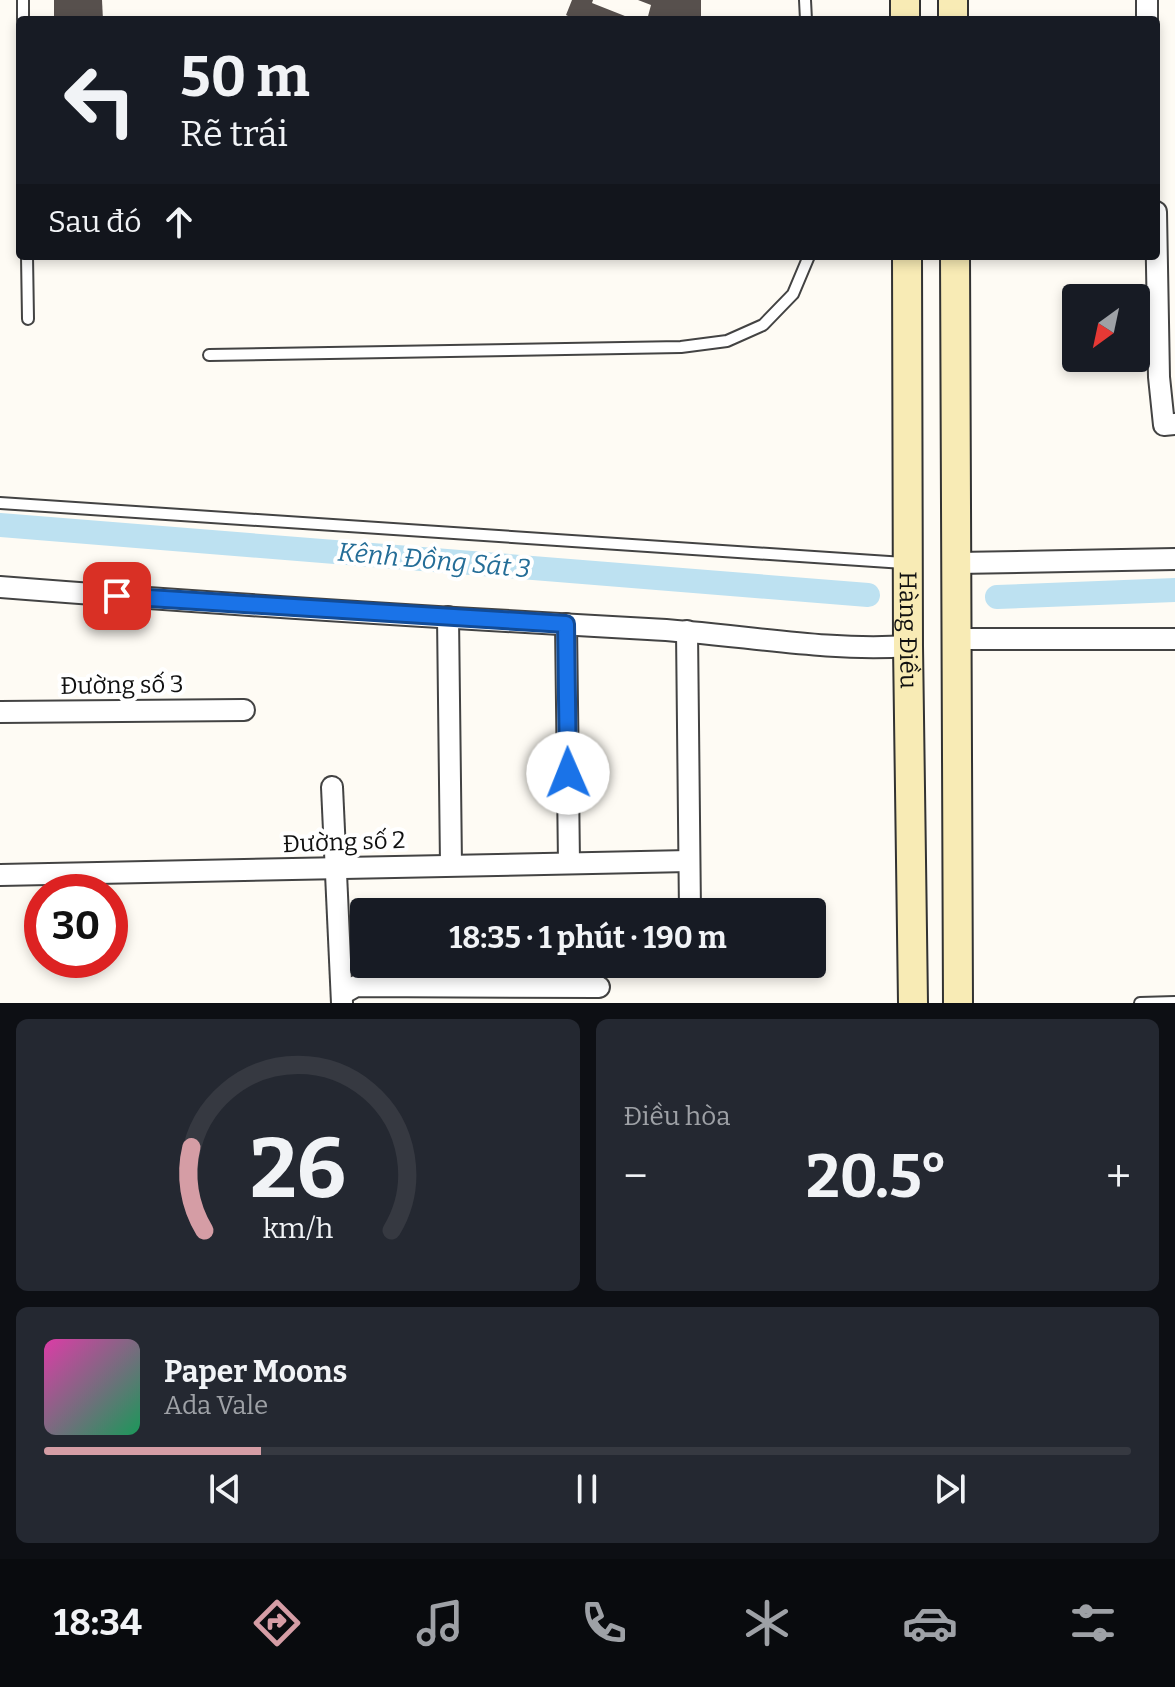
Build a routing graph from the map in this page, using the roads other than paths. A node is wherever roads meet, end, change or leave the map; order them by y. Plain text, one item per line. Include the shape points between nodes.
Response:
1 (1166, 234) edge
2 (27, 260) edge
3 (807, 260) edge
4 (907, 260) edge
5 (955, 260) edge
6 (28, 319) dead end
7 (209, 355) dead end
8 (1175, 424) edge
9 (0, 503) edge
10 (1175, 559) edge
11 (910, 563) junction
12 (957, 563) junction
13 (0, 587) edge
14 (448, 617) junction
15 (566, 624) junction
16 (687, 631) junction
17 (957, 639) junction
18 (1175, 639) edge
19 (908, 646) junction
20 (244, 710) dead end
21 (0, 712) edge
22 (332, 787) dead end
23 (689, 861) junction
24 (569, 863) junction
25 (451, 865) junction
26 (336, 869) junction
27 (0, 875) edge
28 (690, 898) edge
29 (599, 987) dead end
30 (342, 998) edge
31 (1175, 1002) edge
32 (913, 1003) edge
33 (958, 1003) edge
34 (1140, 1003) edge

1 - 8 street via 1159,377 1164,425
2 - 6 lane
3 - 7 lane via 783,305 763,325 727,341 681,347
4 - 11 main road, Hàng Điều
5 - 12 main road, Hàng Điều
9 - 11 lane
10 - 12 street
11 - 19 main road, Hàng Điều
12 - 17 main road, Hàng Điều
13 - 14 street
14 - 15 street
14 - 25 street
15 - 16 street
15 - 24 street
16 - 19 street via 870,649
16 - 23 street
17 - 18 street
17 - 33 main road, Hàng Điều
19 - 32 main road, Hàng Điều
20 - 21 street, Đường số 3
22 - 26 street
23 - 24 street, Đường số 2
23 - 28 street
24 - 25 street, Đường số 2
25 - 26 street, Đường số 2
26 - 27 street, Đường số 2
26 - 30 street
29 - 30 street via 356,986
31 - 34 lane

